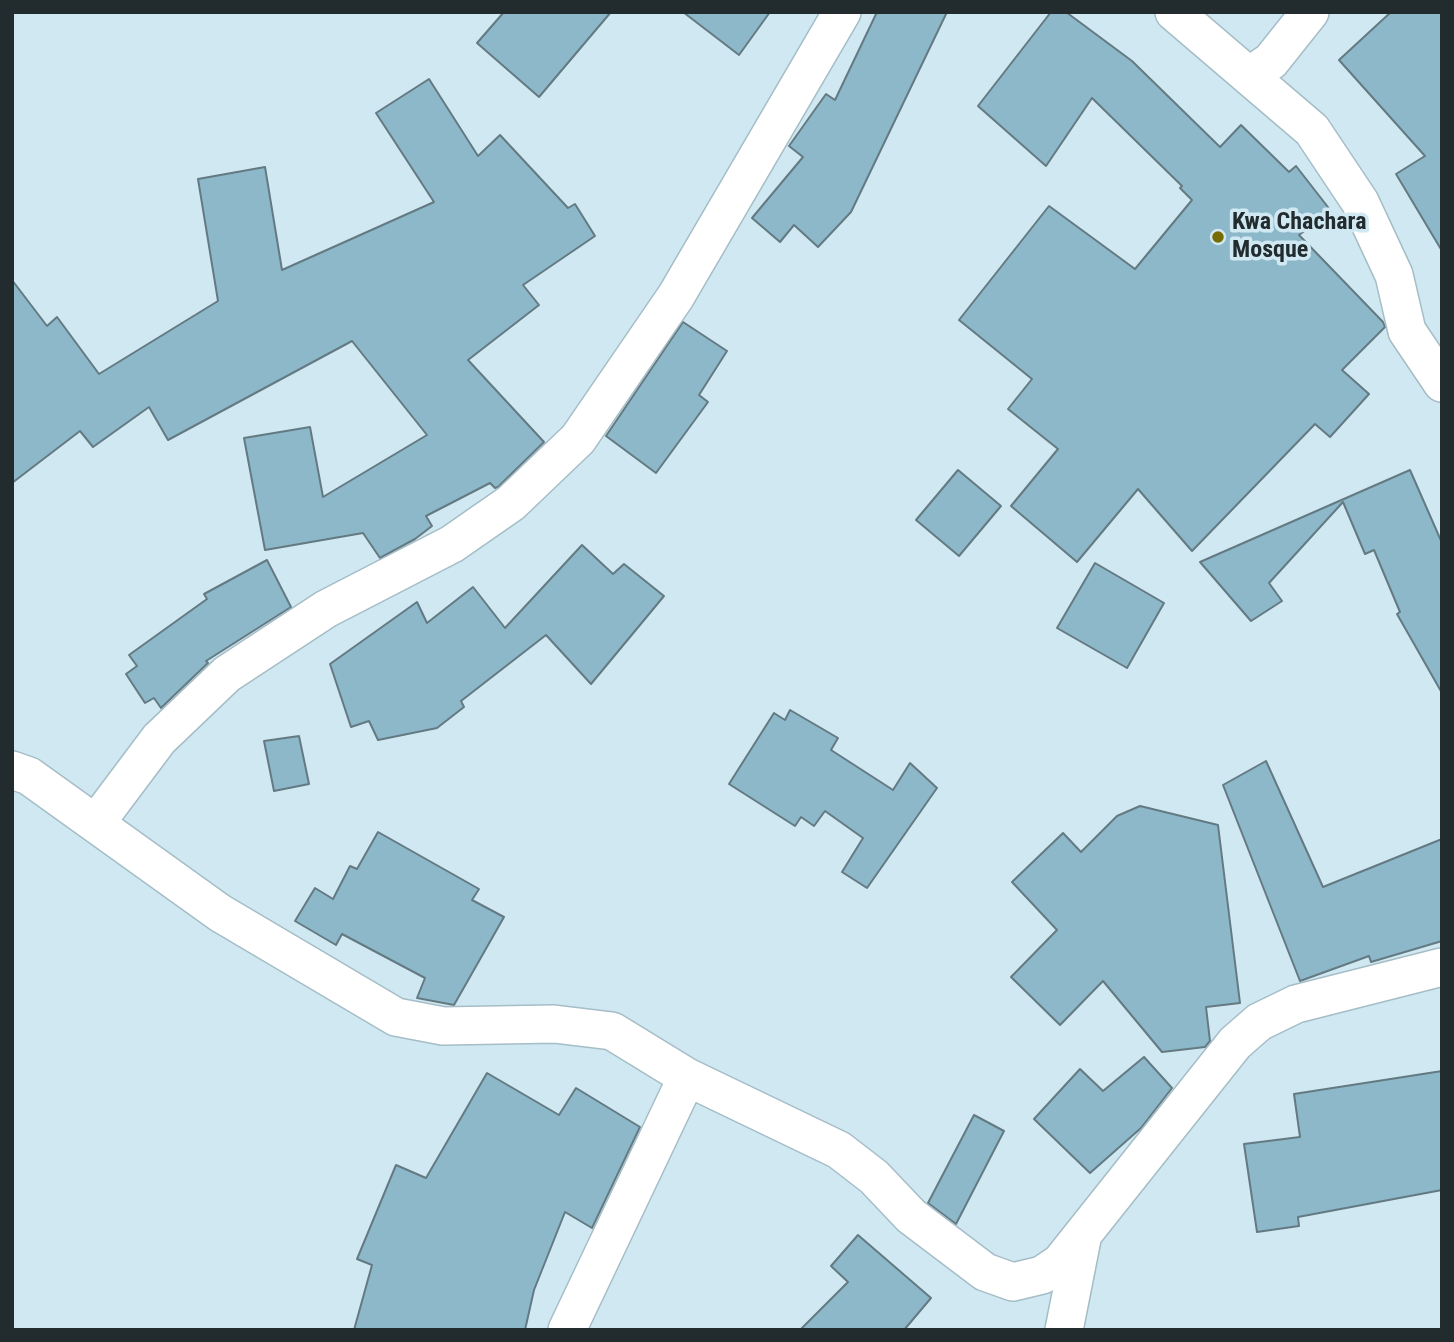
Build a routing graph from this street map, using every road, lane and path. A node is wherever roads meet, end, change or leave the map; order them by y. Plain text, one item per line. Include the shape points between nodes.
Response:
1 (842, 12) edge
2 (1174, 12) edge
3 (1310, 12) edge
4 (1249, 76) junction
5 (1442, 383) edge
6 (12, 770) edge
7 (96, 823) junction
8 (1442, 967) edge
9 (687, 1077) junction
10 (1082, 1239) junction
11 (567, 1330) edge
12 (1064, 1330) edge

1 - 7 street via 676,296 578,439 511,503 452,544 326,609 228,674 159,739
2 - 4 street
3 - 4 street via 1271,61
4 - 5 street via 1312,130 1360,202 1394,275 1407,331
6 - 7 street via 29,776
7 - 9 street via 220,913 396,1017 443,1026 554,1024 612,1031
8 - 10 street via 1296,1004 1259,1022 1235,1043
9 - 10 street via 839,1150 874,1177 911,1216 985,1272 1013,1282 1042,1275
9 - 11 street
10 - 12 street

